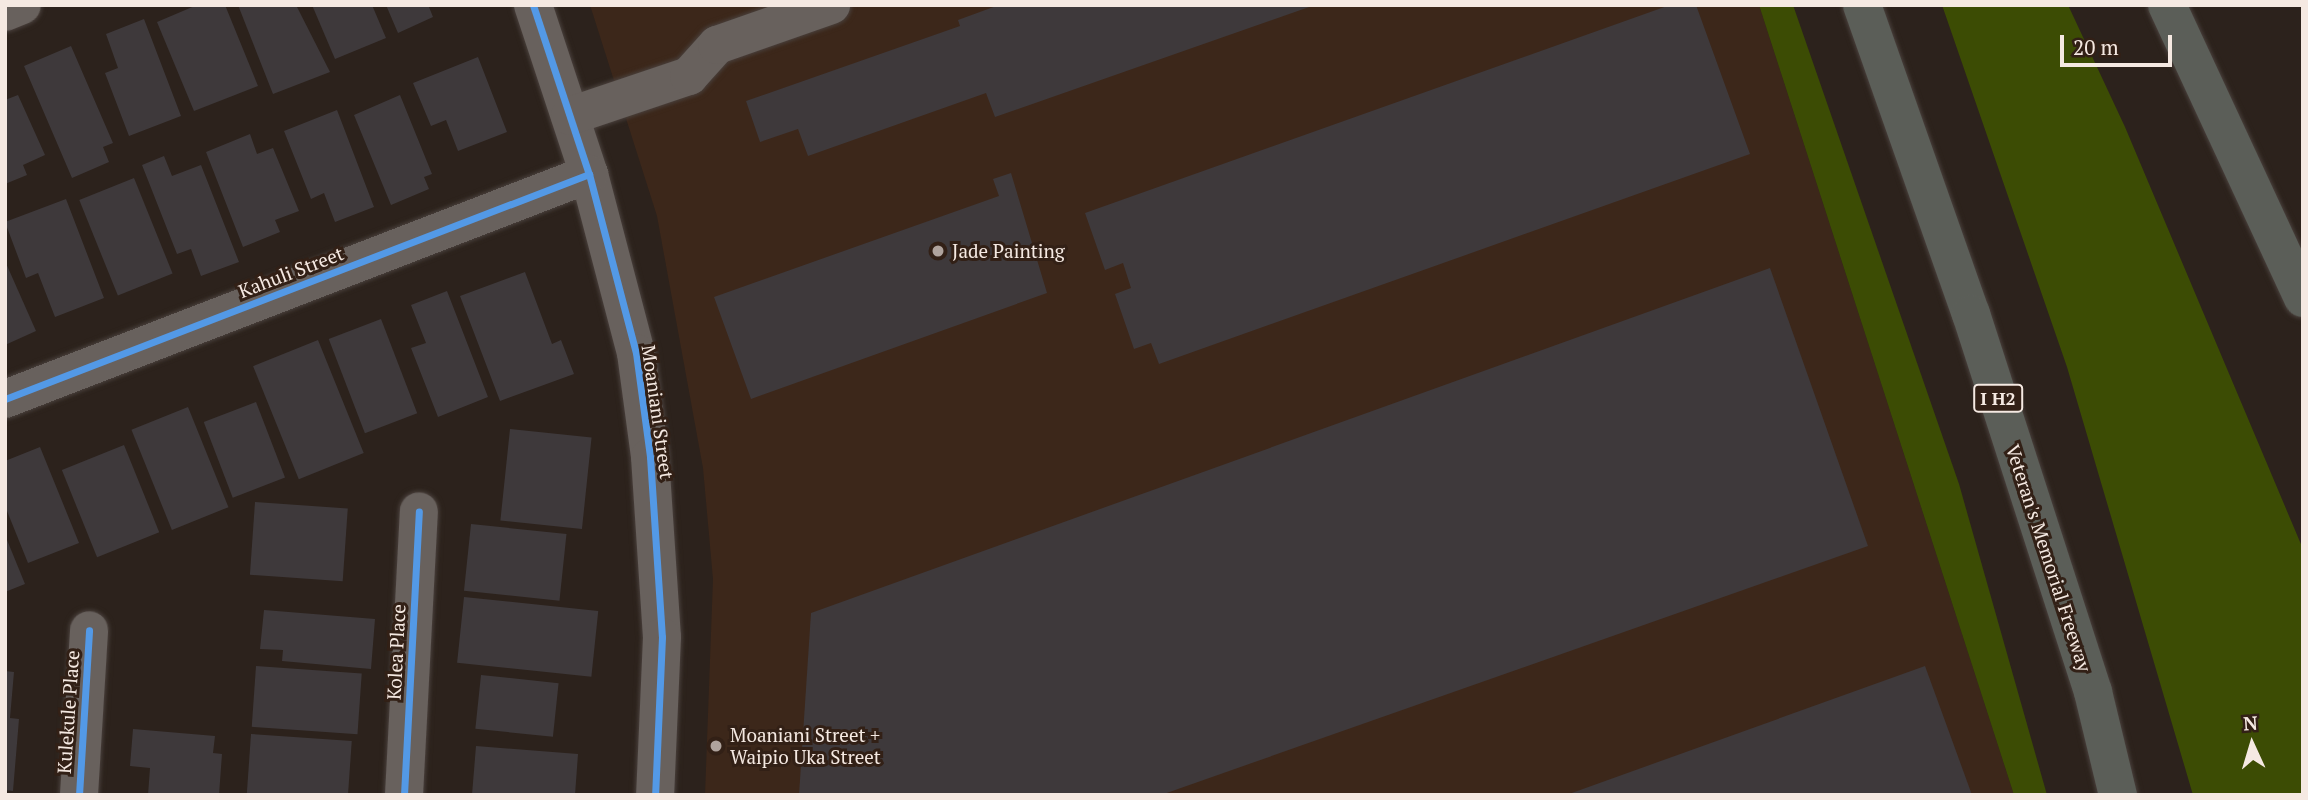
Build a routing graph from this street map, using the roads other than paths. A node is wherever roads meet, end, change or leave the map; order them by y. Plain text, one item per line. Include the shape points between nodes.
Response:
1 (22, 5) edge
2 (533, 5) edge
3 (831, 5) edge
4 (1862, 5) edge
5 (2167, 5) edge
6 (5, 12) edge
7 (570, 116) junction
8 (589, 174) junction
9 (2303, 298) edge
10 (5, 399) edge
11 (419, 511) dead end
12 (89, 630) dead end
13 (79, 795) edge
14 (404, 795) edge
15 (655, 795) edge
16 (2119, 795) edge

1 - 6 street
2 - 7 street, Moaniani Street
3 - 7 street via 716,46 689,76
4 - 16 highway, Veteran's Memorial Freeway / I H2 via 1975,327 2093,692
5 - 9 highway
7 - 8 street, Moaniani Street
8 - 10 street, Kahuli Street
8 - 15 street, Moaniani Street via 636,352 650,457 662,637
11 - 14 street, Kolea Place
12 - 13 street, Kulekule Place

